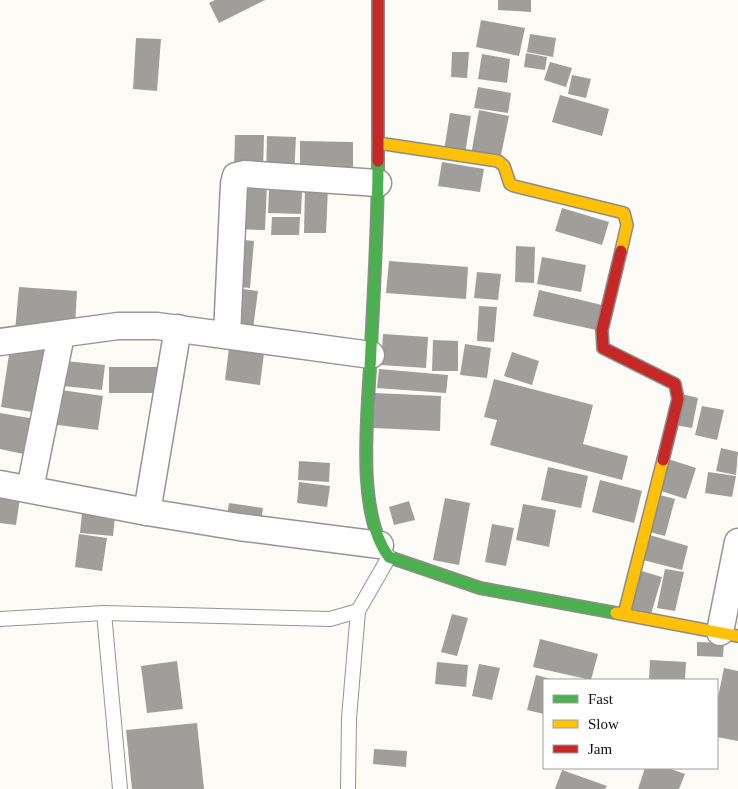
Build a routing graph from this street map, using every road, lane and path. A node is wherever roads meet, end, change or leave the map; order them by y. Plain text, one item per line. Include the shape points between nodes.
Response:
1 (378, 0) edge
2 (378, 143) junction
3 (378, 182) junction
4 (178, 328) junction
5 (60, 335) junction
6 (227, 335) junction
7 (0, 342) edge
8 (371, 355) junction
9 (0, 484) edge
10 (30, 489) junction
11 (147, 512) junction
12 (738, 542) edge
13 (384, 551) junction
14 (358, 611) junction
15 (104, 613) junction
16 (624, 614) junction
17 (0, 619) edge
18 (729, 634) edge
19 (120, 789) edge
20 (348, 789) edge

1 - 2 main road
2 - 3 main road
2 - 16 main road via 498,162 504,166 510,184 514,186 626,216 627,225 602,330 603,348 675,384 678,399
3 - 6 street via 236,176
3 - 8 main road
4 - 5 street via 118,326
4 - 6 street
4 - 11 street
5 - 7 street
5 - 10 street
6 - 8 street
8 - 13 main road via 366,466 373,522
9 - 10 street
10 - 11 street
11 - 13 street
12 - 18 street
13 - 14 lane
13 - 16 main road via 480,588
14 - 15 lane via 322,620
14 - 20 lane via 349,718
15 - 17 lane
15 - 19 lane
16 - 18 main road

